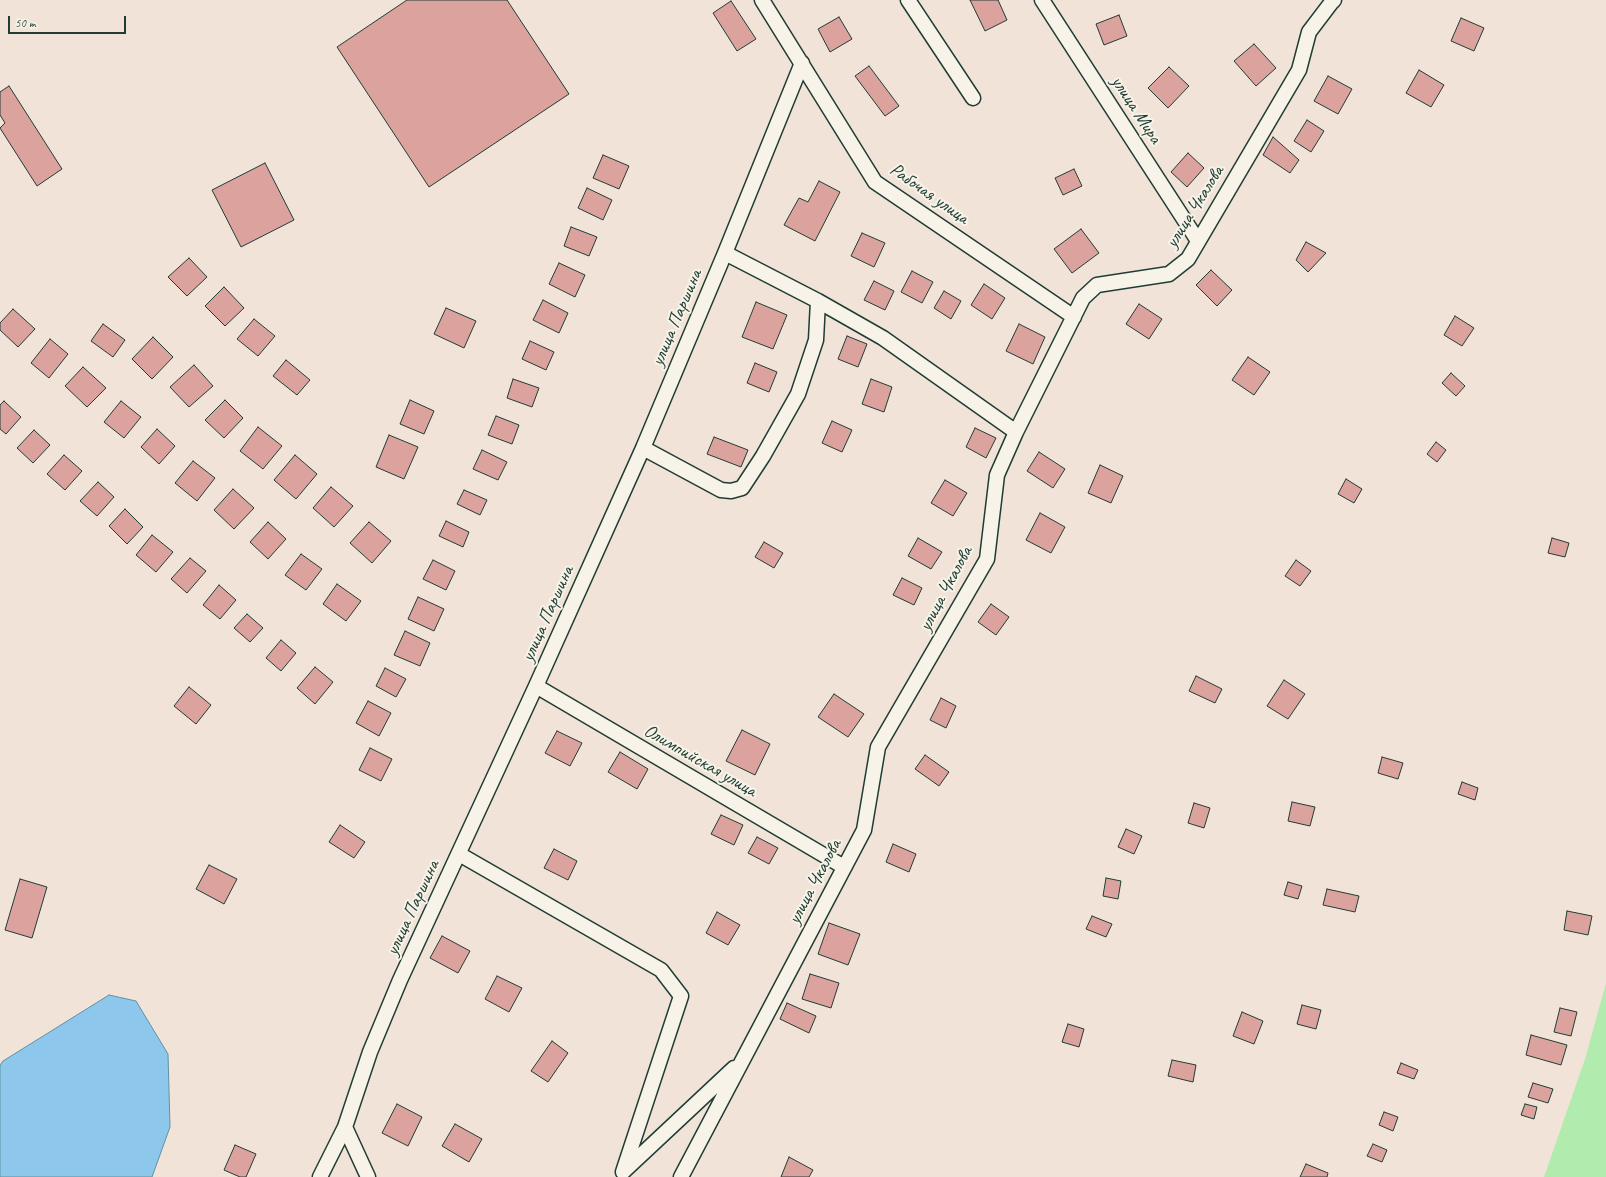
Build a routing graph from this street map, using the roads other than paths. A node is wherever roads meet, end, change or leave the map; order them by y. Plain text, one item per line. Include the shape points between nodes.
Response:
1 (762, 0) edge
2 (777, 0) edge
3 (908, 0) edge
4 (1042, 0) edge
5 (1334, 0) edge
6 (771, 13) junction
7 (802, 63) junction
8 (972, 98) dead end
9 (1198, 241) junction
10 (725, 253) junction
11 (818, 301) junction
12 (1074, 317) junction
13 (1016, 432) junction
14 (643, 448) junction
15 (536, 686) junction
16 (459, 854) junction
17 (844, 867) junction
18 (743, 1059) junction
19 (345, 1127) junction
20 (620, 1175) edge
21 (320, 1177) edge
22 (368, 1177) edge
23 (681, 1177) edge

1 - 6 street, Рабочая улица
2 - 6 street
3 - 8 street
4 - 9 street, улица Мира
5 - 9 street, улица Чкалова via 1309,32 1299,70
6 - 7 street, Рабочая улица
7 - 10 street, улица Паршина
7 - 12 street, Рабочая улица via 875,182
9 - 12 street, улица Чкалова via 1188,259 1169,274 1097,285 1083,298
10 - 11 street
10 - 14 street, улица Паршина
11 - 13 street via 883,338
11 - 14 street via 816,340 798,394 742,488 721,490
12 - 13 street, улица Чкалова
13 - 17 street, улица Чкалова via 997,475 987,559 878,747 864,830
14 - 15 street, улица Паршина
15 - 16 street, улица Паршина
15 - 17 street, Олимпийская улица
16 - 19 street, улица Паршина via 400,980 376,1038
16 - 20 street via 661,970 681,996
17 - 18 street, улица Чкалова
18 - 20 street
18 - 23 street, улица Чкалова
19 - 21 street, улица Паршина
19 - 22 street

